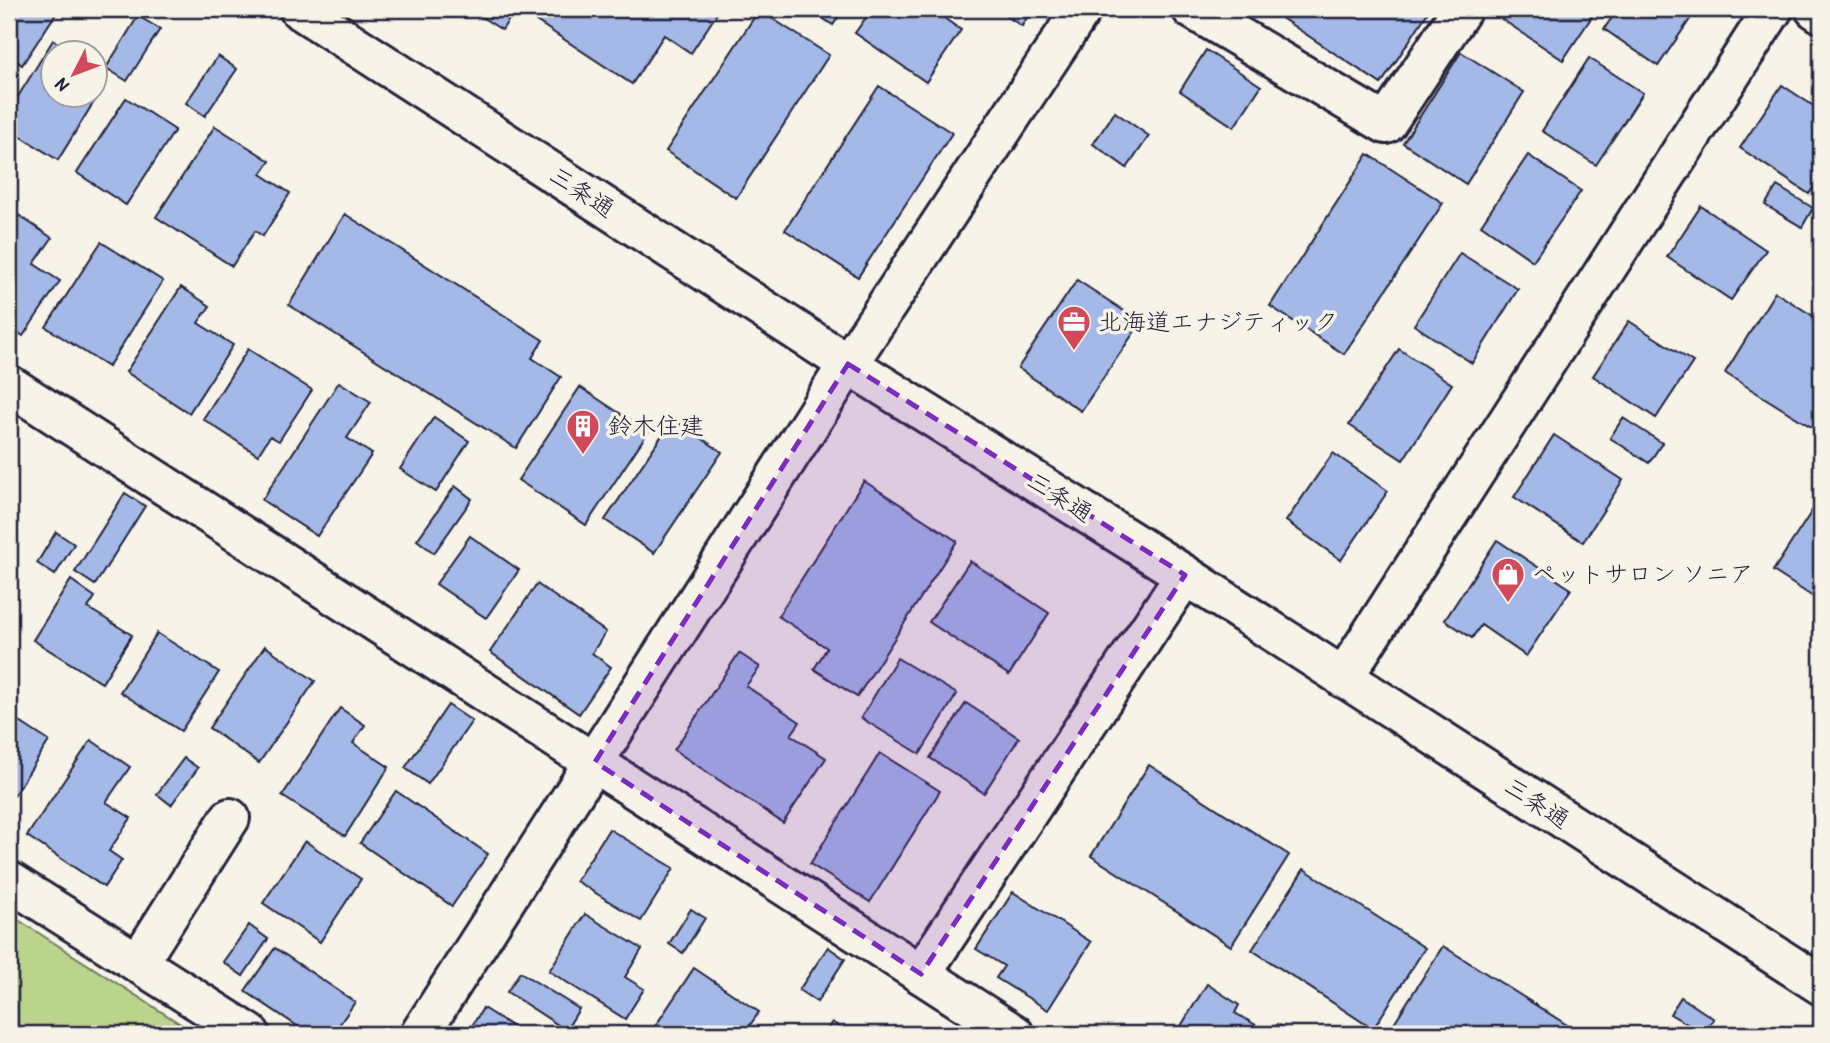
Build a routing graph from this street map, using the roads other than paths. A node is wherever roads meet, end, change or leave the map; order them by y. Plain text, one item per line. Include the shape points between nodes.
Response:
1 (299, 9) edge
2 (1082, 9) edge
3 (1192, 9) edge
4 (1462, 9) edge
5 (1773, 9) edge
6 (1815, 9) edge
7 (1821, 13) edge
8 (848, 365) junction
9 (9, 385) edge
10 (1185, 575) junction
11 (1343, 678) junction
12 (595, 762) junction
13 (230, 818) dead end
14 (9, 881) edge
15 (138, 963) junction
16 (921, 974) junction
17 (1821, 985) edge
18 (250, 1034) edge
19 (420, 1034) edge
20 (1014, 1034) edge

1 - 8 street, 三条通
2 - 8 street
3 - 4 street via 1385,124
5 - 11 street
6 - 7 street
8 - 10 street, 三条通
8 - 12 street
9 - 12 street
10 - 11 street, 三条通
10 - 16 street
11 - 17 street, 三条通
12 - 16 street
12 - 19 street
13 - 15 street
14 - 15 street
15 - 18 street
16 - 20 street

